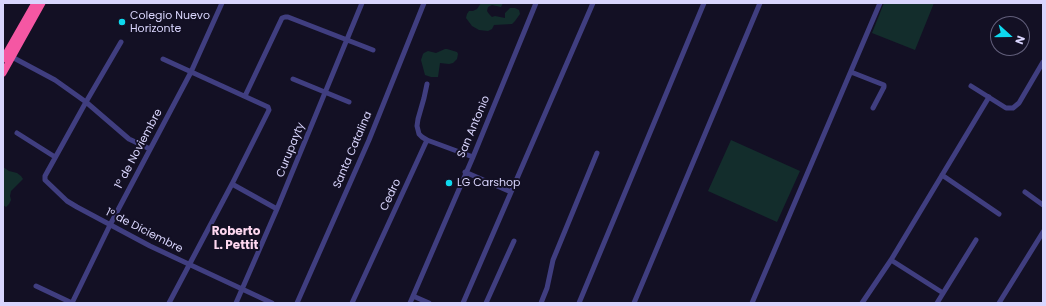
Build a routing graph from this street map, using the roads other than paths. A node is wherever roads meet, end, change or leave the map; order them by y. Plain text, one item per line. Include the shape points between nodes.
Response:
1 (35, 3) edge
2 (42, 3) edge
3 (222, 3) edge
4 (362, 3) edge
5 (424, 3) edge
6 (536, 3) edge
7 (593, 3) edge
8 (704, 3) edge
9 (760, 3) edge
10 (880, 3) edge
11 (346, 40) junction
12 (121, 42) dead end
13 (373, 50) dead end
14 (12, 57) junction
15 (3, 59) edge
16 (163, 59) dead end
17 (1043, 62) edge
18 (191, 72) junction
19 (851, 72) junction
20 (3, 73) edge
21 (293, 79) dead end
22 (427, 84) dead end
23 (971, 86) dead end
24 (325, 93) junction
25 (245, 96) junction
26 (989, 97) junction
27 (86, 102) junction
28 (349, 102) dead end
29 (873, 108) dead end
30 (16, 133) dead end
31 (427, 140) junction
32 (150, 149) junction
33 (597, 152) dead end
34 (56, 157) junction
35 (473, 157) junction
36 (466, 172) junction
37 (942, 175) junction
38 (232, 184) junction
39 (511, 192) junction
40 (1025, 192) dead end
41 (1043, 205) edge
42 (277, 209) junction
43 (999, 214) dead end
44 (110, 225) junction
45 (1043, 232) edge
46 (976, 240) dead end
47 (514, 241) dead end
48 (891, 260) junction
49 (189, 264) junction
50 (36, 286) dead end
51 (242, 288) junction
52 (943, 293) junction
53 (413, 296) junction
54 (72, 303) edge
55 (168, 303) edge
56 (236, 303) edge
57 (272, 303) edge
58 (297, 303) edge
59 (352, 303) edge
60 (410, 303) edge
61 (429, 303) edge
62 (463, 303) edge
63 (486, 303) edge
64 (541, 303) edge
65 (579, 303) edge
66 (634, 303) edge
67 (752, 303) edge
68 (862, 303) edge
69 (937, 303) edge
70 (999, 303) edge

1 - 15 highway
2 - 14 highway
3 - 18 street, 1º de Noviembre
4 - 11 street, Curupayty
5 - 58 street, Santa Catalina via 369,140
6 - 35 street, San Antonio
7 - 39 street
8 - 65 street
9 - 66 street
10 - 19 street
11 - 13 street
11 - 24 street, Curupayty
11 - 25 street via 288,17 282,18
12 - 27 street
14 - 20 highway
14 - 27 street via 55,80
16 - 18 street
17 - 26 street via 1019,103 1013,108 1006,108
18 - 25 street
18 - 32 street, 1º de Noviembre
19 - 29 street via 884,85
19 - 67 street
21 - 24 street
22 - 31 street via 417,126 419,134
23 - 26 street
24 - 28 street
24 - 42 street, Curupayty
25 - 38 street via 268,107 269,110
26 - 37 street
27 - 32 street via 129,139
27 - 34 street
30 - 34 street
31 - 35 street
31 - 59 street, Cedro
32 - 44 street, 1º de Noviembre
33 - 64 street via 553,260
34 - 44 street, 1º de Diciembre via 45,180 67,201
35 - 36 street, San Antonio
36 - 39 street
36 - 53 street, San Antonio
37 - 43 street
37 - 48 street
38 - 42 street
38 - 49 street
39 - 62 street
40 - 41 street
42 - 51 street, Curupayty
44 - 49 street, 1º de Diciembre
44 - 54 street, 1º de Noviembre
45 - 70 street
46 - 52 street
47 - 63 street
48 - 52 street
48 - 68 street
49 - 51 street, 1º de Diciembre
49 - 55 street
50 - 54 street
51 - 56 street, Curupayty
51 - 57 street, 1º de Diciembre
52 - 69 street
53 - 60 street, San Antonio
53 - 61 street

